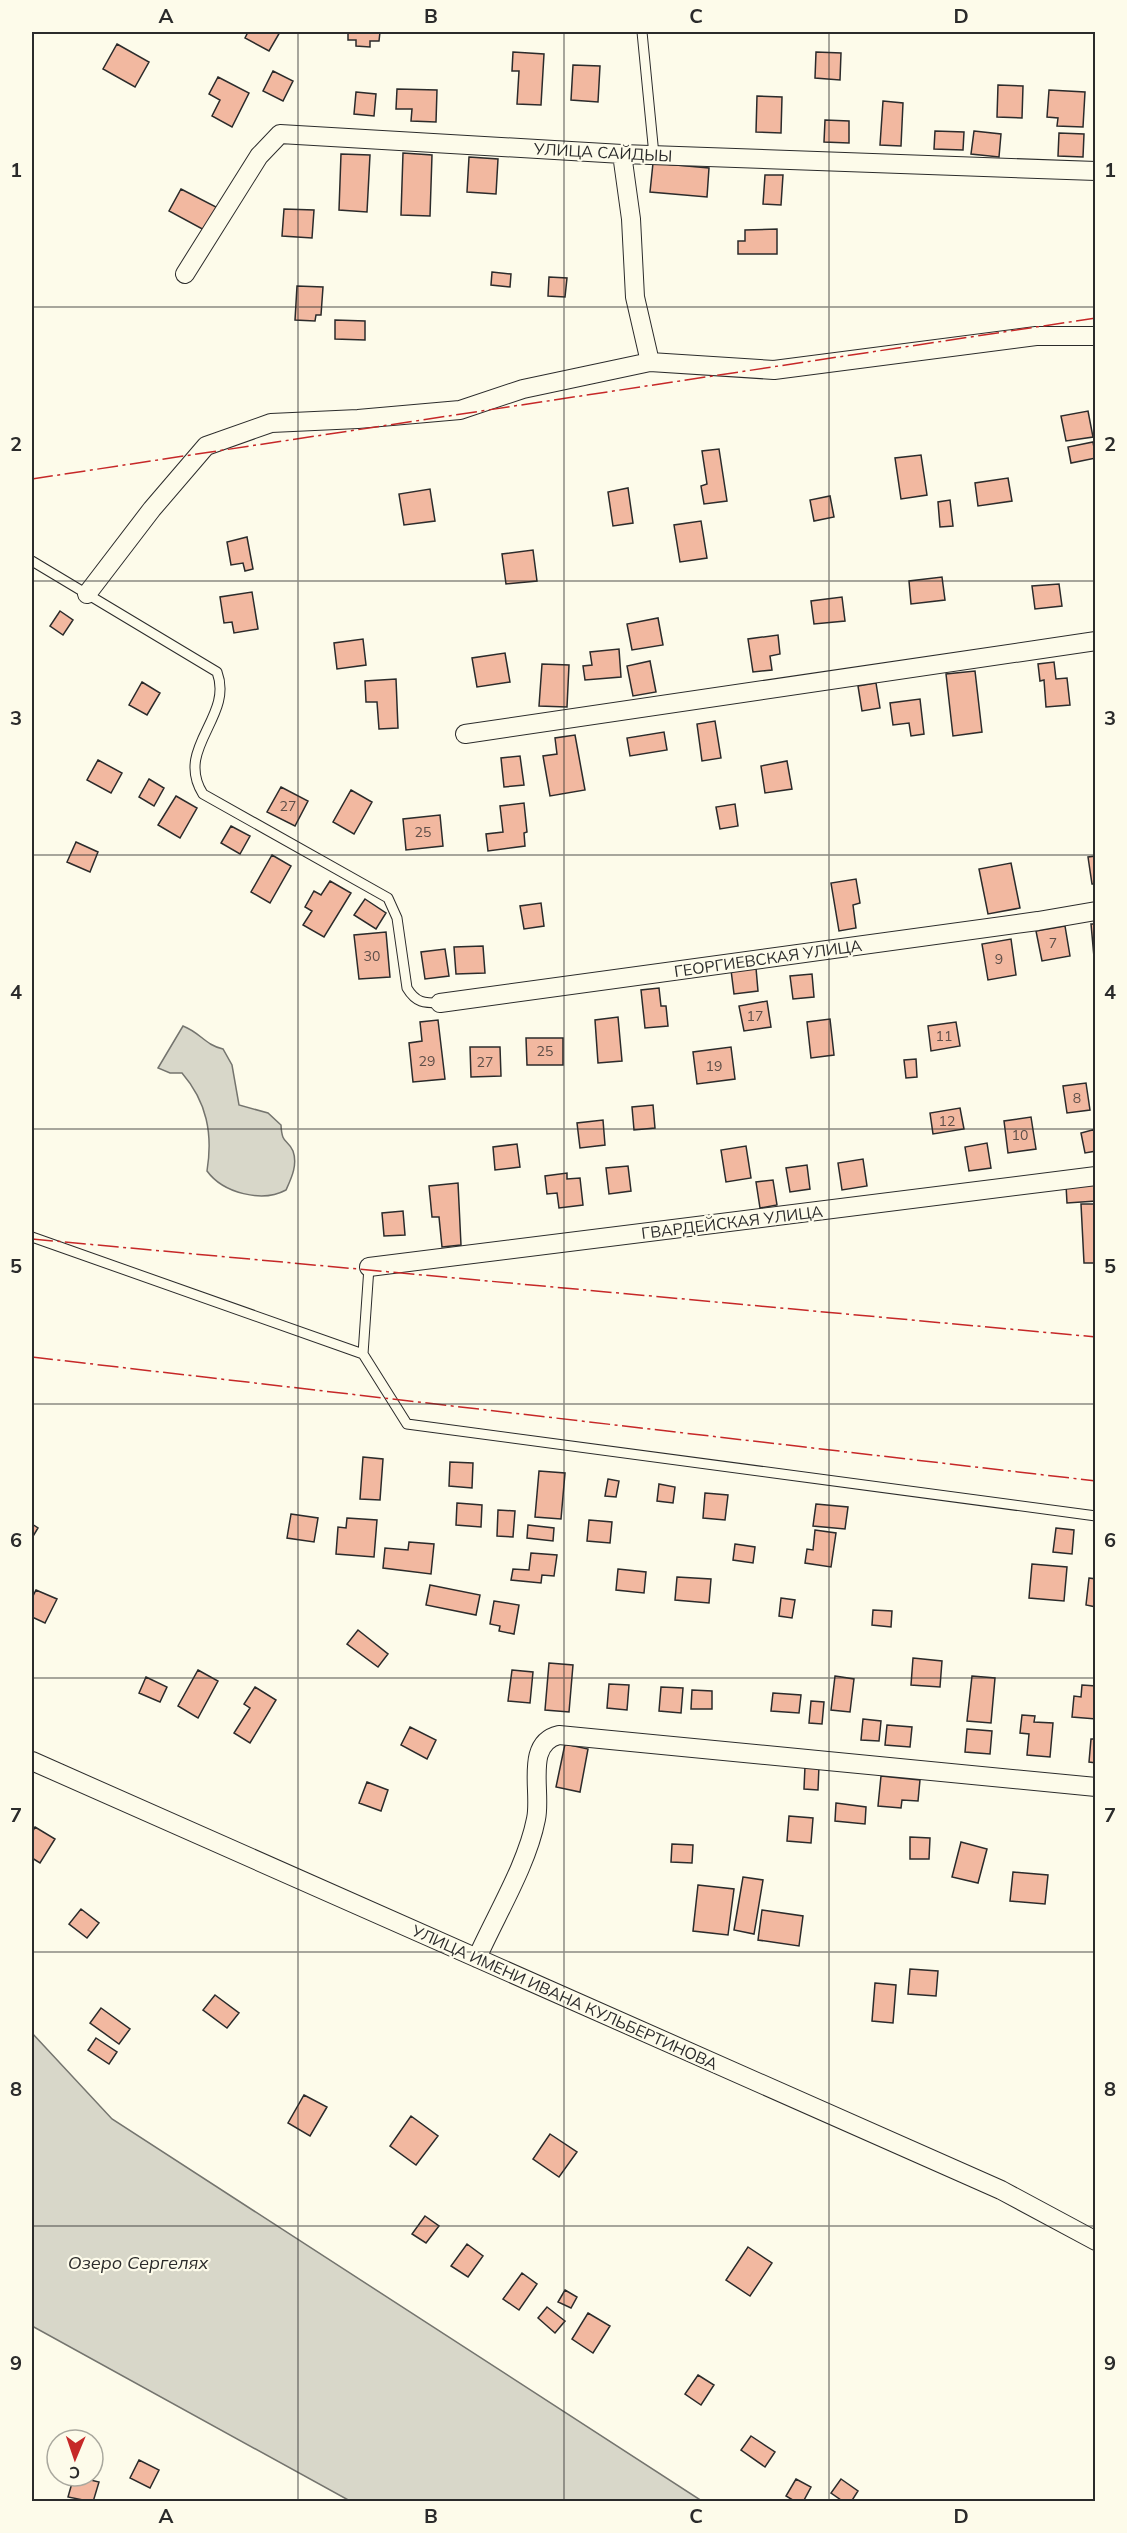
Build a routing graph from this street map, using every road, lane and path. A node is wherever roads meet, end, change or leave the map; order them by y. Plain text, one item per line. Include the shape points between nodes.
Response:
1 (642, 32) edge
2 (622, 154) junction
3 (654, 155) junction
4 (1095, 171) edge
5 (185, 274) dead end
6 (1095, 336) edge
7 (650, 362) junction
8 (32, 561) edge
9 (87, 594) junction
10 (1095, 641) edge
11 (465, 734) dead end
12 (1095, 911) edge
13 (440, 1003) joint
14 (1095, 1176) edge
15 (32, 1237) edge
16 (369, 1267) joint
17 (363, 1354) junction
18 (1095, 1516) edge
19 (32, 1761) edge
20 (1095, 1787) edge
21 (477, 1958) junction
22 (1095, 2241) edge

1 - 3 lane
2 - 3 street, УЛИЦА САЙДЫЫ
2 - 5 street, УЛИЦА САЙДЫЫ via 280,134 259,156
2 - 7 street via 632,219 635,297
3 - 4 street, УЛИЦА САЙДЫЫ
6 - 7 street via 1036,336 774,370
7 - 9 street via 523,389 460,410 271,423 206,446
8 - 9 lane
9 - 13 lane via 217,672 222,685 219,699 194,763 194,779 203,794 388,898 397,918 407,988 422,1003
10 - 11 street
12 - 13 street, ГЕОРГИЕВСКАЯ УЛИЦА
14 - 16 street, ГВАРДЕЙСКАЯ УЛИЦА
15 - 17 lane
16 - 17 lane
17 - 18 lane via 407,1424
19 - 21 street, УЛИЦА ИМЕНИ ИВАНА КУЛЬБЕРТИНОВА
20 - 21 street via 549,1737 539,1753 536,1818 524,1856
21 - 22 street, УЛИЦА ИМЕНИ ИВАНА КУЛЬБЕРТИНОВА via 1001,2190

